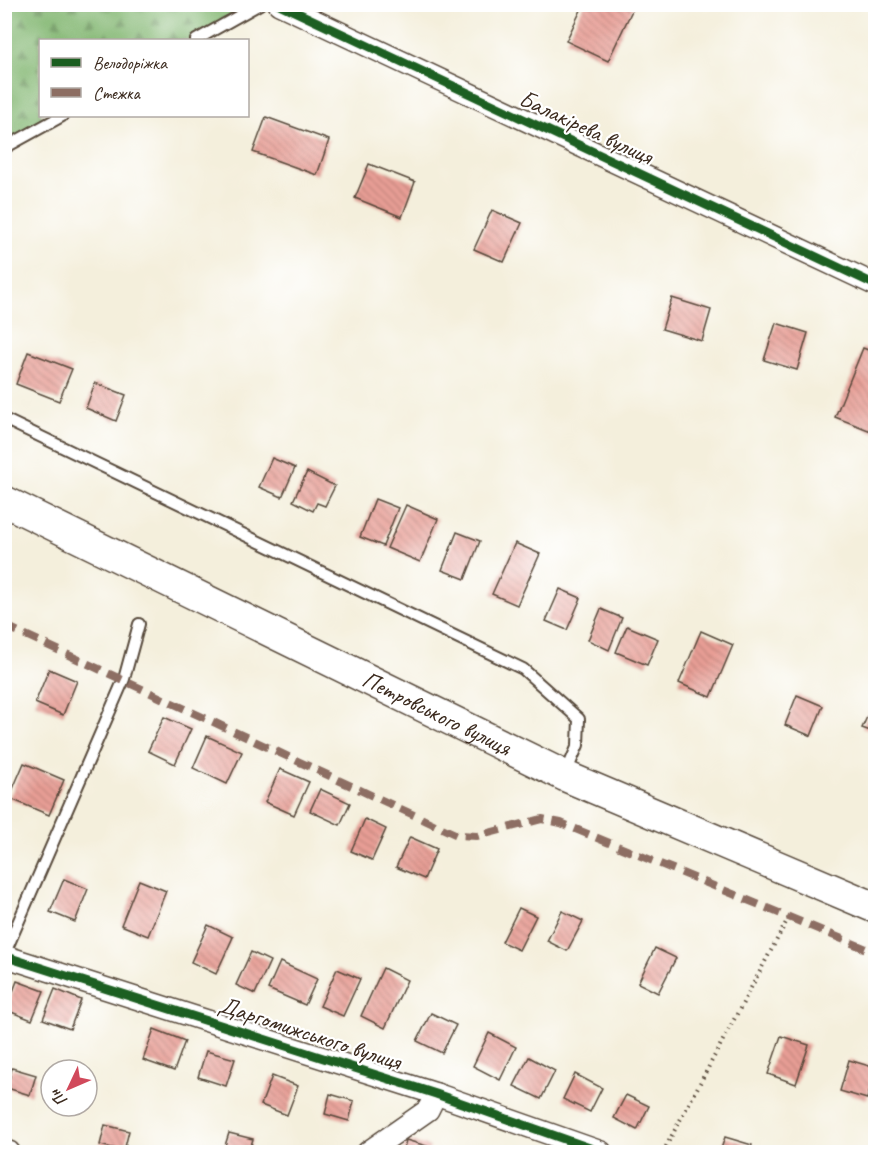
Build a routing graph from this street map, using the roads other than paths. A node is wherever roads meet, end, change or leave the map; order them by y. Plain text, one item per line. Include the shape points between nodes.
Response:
1 (260, 4) edge
2 (279, 4) edge
3 (198, 39) edge
4 (60, 117) edge
5 (4, 148) edge
6 (876, 285) edge
7 (4, 420) edge
8 (4, 501) edge
9 (139, 624) dead end
10 (565, 776) junction
11 (876, 908) edge
12 (4, 956) edge
13 (436, 1094) junction
14 (4, 1151) edge
15 (9, 1152) edge
16 (368, 1152) edge
17 (601, 1152) edge

1 - 3 lane
2 - 6 street, Балакірева вулиця
4 - 5 lane
7 - 10 lane via 523,669 579,719 578,745
8 - 10 main road, Петровського вулиця
9 - 12 lane via 124,679
10 - 11 main road, Петровського вулиця
12 - 13 street, Даргомижського вулиця
13 - 16 street via 428,1110
13 - 17 street, Даргомижського вулиця
14 - 15 street

